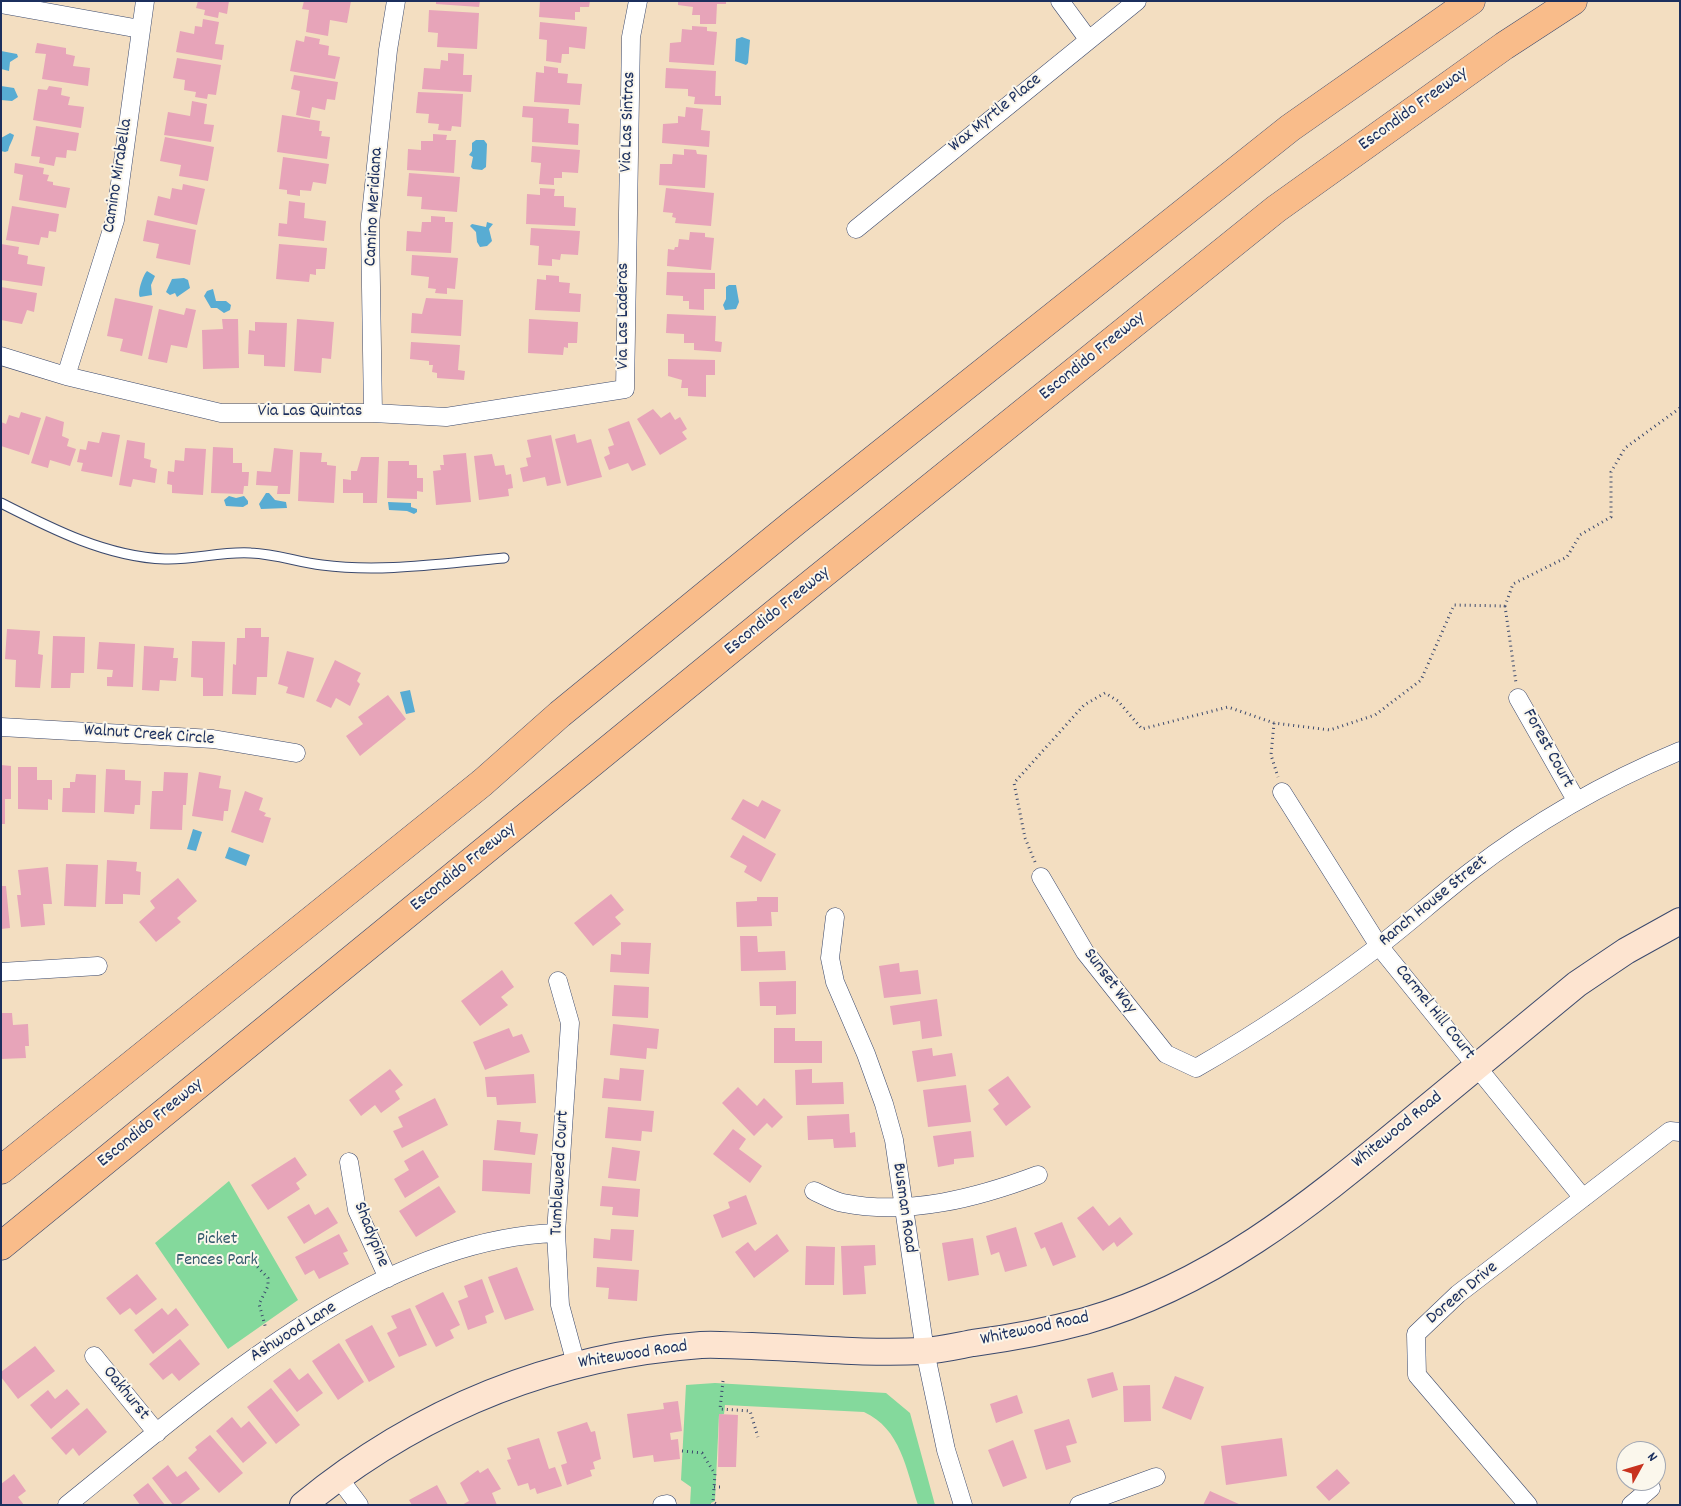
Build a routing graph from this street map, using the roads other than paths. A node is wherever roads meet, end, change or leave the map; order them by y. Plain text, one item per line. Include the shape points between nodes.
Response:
1 (146, 1) edge
2 (396, 1) edge
3 (638, 1) edge
4 (1060, 1) edge
5 (1137, 1) edge
6 (1471, 1) edge
7 (1573, 1) edge
8 (1, 4) edge
9 (140, 28) junction
10 (1088, 39) junction
11 (856, 229) dead end
12 (626, 243) joint
13 (1, 356) edge
14 (66, 376) junction
15 (625, 389) joint
16 (373, 413) junction
17 (1, 503) edge
18 (504, 558) dead end
19 (1518, 698) road end
20 (1, 727) edge
21 (1680, 751) edge
22 (296, 754) dead end
23 (1282, 792) road end
24 (1576, 800) junction
25 (1041, 877) road end
26 (835, 917) dead end
27 (1680, 921) edge
28 (1379, 946) junction
29 (98, 966) dead end
30 (1, 972) edge
31 (558, 981) dead end
32 (1477, 1066) junction
33 (1196, 1068) joint
34 (1680, 1132) edge
35 (349, 1162) dead end
36 (1, 1170) edge
37 (1038, 1175) dead end
38 (814, 1192) dead end
39 (1583, 1198) junction
40 (904, 1208) junction
41 (556, 1233) junction
42 (1, 1246) edge
43 (388, 1278) junction
44 (925, 1351) junction
45 (94, 1356) dead end
46 (576, 1364) junction
47 (157, 1433) junction
48 (338, 1477) junction
49 (1156, 1477) dead end
50 (1647, 1491) edge
51 (68, 1505) edge
52 (303, 1505) edge
53 (359, 1505) edge
54 (963, 1505) edge
55 (1079, 1505) edge
56 (1528, 1505) edge
57 (1631, 1505) edge

1 - 9 street, Camino Mirabella
2 - 16 street, Camino Meridiana via 370,224
3 - 12 street, Via Las Sintras via 631,36
4 - 10 street
5 - 10 street, Wax Myrtle Place
6 - 36 highway via 1290,128 1082,292 575,702 482,783
7 - 42 highway, Escondido Freeway via 1504,46 1276,209
8 - 9 street
9 - 14 street, Camino Mirabella via 115,220
10 - 11 street, Wax Myrtle Place
12 - 15 street, Via Las Laderas
13 - 14 street, Via Las Quintas
14 - 16 street, Via Las Quintas via 221,413
15 - 16 street, Via Las Quintas via 446,417
17 - 18 lane via 40,523 109,550 164,559 202,558 226,552 275,555 322,565 397,567
19 - 24 street, Forest Court
20 - 22 street, Walnut Creek Circle via 213,739
21 - 24 street, Ranch House Street
23 - 28 street, Carmel Hill Court
24 - 28 street, Ranch House Street via 1478,866
25 - 33 street, Sunset Way via 1085,952 1166,1054
26 - 40 street, Busman Road via 830,958 835,982 884,1104 894,1140
27 - 32 main road, Whitewood Road via 1626,951 1578,984
28 - 32 street, Carmel Hill Court
28 - 33 street, Ranch House Street via 1232,1048
29 - 30 street
31 - 41 street, Tumbleweed Court via 570,1023
32 - 39 street, Carmel Hill Court
32 - 44 main road, Whitewood Road via 1298,1213 1215,1267 1131,1305 1088,1320
34 - 39 street, Doreen Drive via 1670,1131
35 - 43 street, Shadypine via 357,1210
37 - 40 street via 995,1192
38 - 40 street via 841,1202
39 - 56 street, Doreen Drive via 1458,1294 1416,1334 1417,1375
40 - 44 street, Busman Road
41 - 43 street, Ashwood Lane via 525,1234 459,1248
41 - 46 street, Tumbleweed Court via 560,1305
43 - 47 street, Ashwood Lane via 307,1321 275,1342
44 - 46 main road, Whitewood Road via 704,1345 632,1353
44 - 54 street, Busman Road via 946,1450
45 - 47 street, Oakhurst
46 - 48 main road, Whitewood Road via 466,1402 422,1424
47 - 51 street, Ashwood Lane
48 - 52 main road, Whitewood Road
48 - 53 street
49 - 55 street
50 - 57 street

